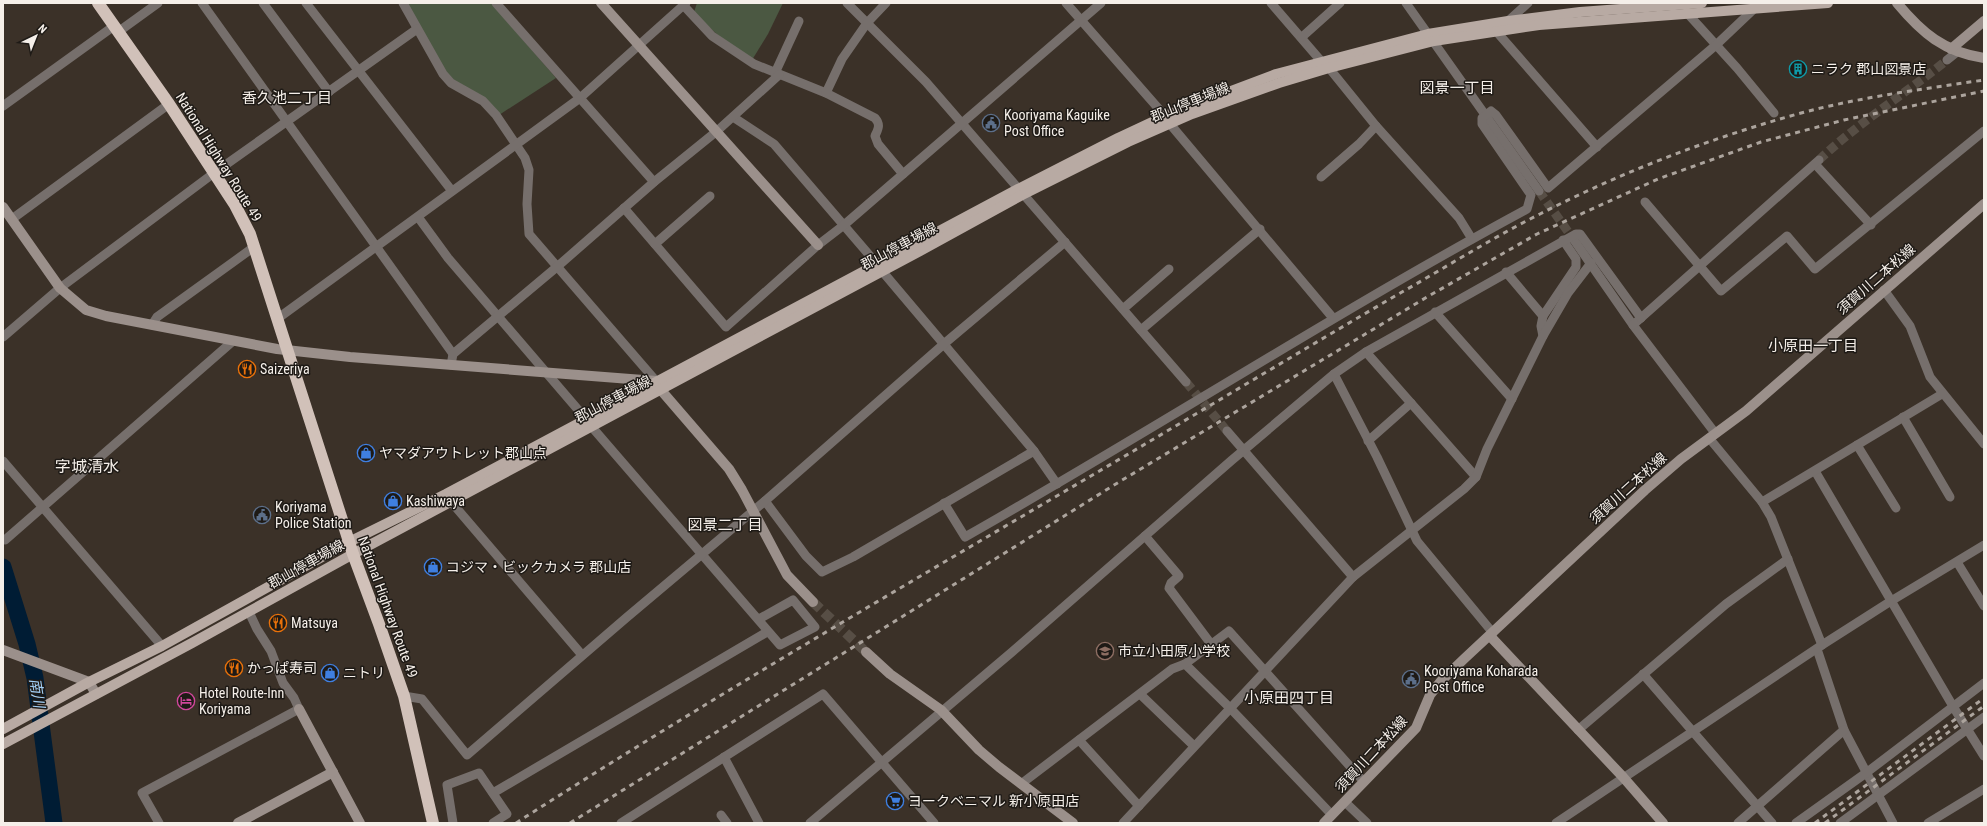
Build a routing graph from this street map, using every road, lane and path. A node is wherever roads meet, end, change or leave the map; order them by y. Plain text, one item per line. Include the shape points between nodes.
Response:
1 (98, 3) edge
2 (158, 3) edge
3 (202, 3) edge
4 (263, 3) edge
5 (306, 3) edge
6 (403, 3) edge
7 (496, 3) edge
8 (602, 3) edge
9 (848, 3) edge
10 (886, 3) edge
11 (1066, 3) edge
12 (1101, 3) edge
13 (1271, 3) edge
14 (1340, 3) edge
15 (1406, 3) edge
16 (1528, 3) edge
17 (1702, 3) edge
18 (1828, 3) edge
19 (1897, 3) edge
20 (685, 4) edge
21 (1680, 4) edge
22 (1755, 8) junction
23 (1688, 14) junction
24 (799, 21) dead end
25 (1082, 21) junction
26 (1508, 21) junction
27 (1984, 21) edge
28 (867, 22) junction
29 (418, 28) junction
30 (116, 29) junction
31 (1496, 31) junction
32 (1302, 37) junction
33 (1431, 38) junction
34 (638, 45) junction
35 (1716, 45) junction
36 (1954, 51) junction
37 (1984, 58) edge
38 (1947, 60) tunnel mouth
39 (1325, 64) junction
40 (357, 70) junction
41 (777, 74) junction
42 (329, 92) junction
43 (826, 93) junction
44 (580, 98) junction
45 (169, 104) junction
46 (3, 106) edge
47 (1774, 112) dead end
48 (733, 117) junction
49 (1168, 120) junction
50 (287, 122) junction
51 (962, 123) junction
52 (1376, 126) junction
53 (717, 131) junction
54 (1984, 131) edge
55 (518, 145) junction
56 (1596, 147) junction
57 (214, 173) junction
58 (904, 174) junction
59 (1321, 177) dead end
60 (654, 182) junction
61 (452, 191) junction
62 (1539, 191) junction
63 (1020, 192) junction
64 (710, 196) dead end
65 (1644, 202) dead end
66 (1984, 204) edge
67 (3, 207) edge
68 (624, 208) junction
69 (418, 217) junction
70 (12, 219) junction
71 (844, 225) junction
72 (1870, 225) junction
73 (1260, 229) junction
74 (1472, 239) junction
75 (1563, 240) junction
76 (1574, 240) tunnel mouth
77 (1065, 242) junction
78 (655, 244) junction
79 (818, 245) junction
80 (254, 247) junction
81 (376, 248) junction
82 (1591, 263) junction
83 (558, 266) junction
84 (1699, 267) junction
85 (879, 268) junction
86 (1169, 269) dead end
87 (1506, 272) junction
88 (60, 288) junction
89 (1884, 290) junction
90 (1124, 309) junction
91 (1436, 312) junction
92 (498, 316) junction
93 (1543, 316) junction
94 (1333, 318) junction
95 (277, 319) junction
96 (1637, 322) junction
97 (152, 325) junction
98 (1141, 330) junction
99 (1543, 336) junction
100 (3, 337) edge
101 (233, 341) junction
102 (945, 344) junction
103 (288, 350) junction
104 (1366, 352) junction
105 (453, 354) junction
106 (451, 365) junction
107 (546, 373) junction
108 (1334, 374) junction
109 (1186, 382) tunnel mouth
110 (658, 385) junction
111 (1942, 394) junction
112 (1512, 399) junction
113 (1411, 404) junction
114 (1903, 417) junction
115 (589, 422) junction
116 (1227, 431) tunnel mouth
117 (1712, 436) junction
118 (1368, 441) junction
119 (1984, 444) edge
120 (1857, 445) junction
121 (1245, 450) junction
122 (1034, 451) junction
123 (3, 461) edge
124 (1815, 471) junction
125 (1476, 477) junction
126 (1057, 484) junction
127 (1950, 497) dead end
128 (448, 498) junction
129 (765, 501) junction
130 (1762, 502) junction
131 (944, 503) junction
132 (43, 508) junction
133 (1896, 508) dead end
134 (753, 510) junction
135 (1411, 530) junction
136 (1145, 536) junction
137 (5, 540) dead end
138 (349, 542) junction
139 (1984, 545) edge
140 (352, 554) junction
141 (702, 554) junction
142 (1788, 559) junction
143 (1957, 562) junction
144 (1353, 577) junction
145 (1891, 601) junction
146 (813, 602) tunnel mouth
147 (1984, 606) edge
148 (249, 612) junction
149 (759, 619) junction
150 (767, 632) junction
151 (1491, 634) junction
152 (1211, 644) junction
153 (162, 646) junction
154 (1819, 647) junction
155 (3, 650) edge
156 (866, 652) tunnel mouth
157 (582, 655) junction
158 (1185, 664) junction
159 (1264, 672) junction
160 (1642, 674) junction
161 (89, 682) junction
162 (1984, 683) edge
163 (96, 694) junction
164 (1140, 694) junction
165 (404, 696) junction
166 (1230, 708) junction
167 (1954, 708) junction
168 (299, 709) junction
169 (941, 710) junction
170 (1984, 717) edge
171 (3, 729) edge
172 (1578, 730) junction
173 (1844, 730) junction
174 (1968, 730) junction
175 (1692, 731) junction
176 (1079, 740) junction
177 (3, 744) edge
178 (1194, 746) junction
179 (1984, 756) edge
180 (724, 757) junction
181 (882, 763) junction
182 (333, 772) junction
183 (1866, 773) junction
184 (1623, 777) junction
185 (1364, 782) junction
186 (1021, 784) junction
187 (1984, 789) edge
188 (493, 793) junction
189 (1879, 794) junction
190 (1345, 802) junction
191 (1758, 805) junction
192 (1138, 806) junction
193 (721, 815) dead end
194 (1332, 815) junction
195 (159, 823) edge
196 (238, 823) edge
197 (360, 823) edge
198 (433, 823) edge
199 (453, 823) edge
200 (493, 823) edge
201 (621, 823) edge
202 (727, 823) edge
203 (759, 823) edge
204 (810, 823) edge
205 (934, 823) edge
206 (1074, 823) edge
207 (1123, 823) edge
208 (1324, 823) edge
209 (1367, 823) edge
210 (1556, 823) edge
211 (1663, 823) edge
212 (1738, 823) edge
213 (1772, 823) edge
214 (1796, 823) edge
215 (1840, 823) edge
216 (1893, 823) edge
217 (1928, 823) edge

1 - 30 highway, National Highway Route 49
2 - 30 street
3 - 50 street
4 - 42 street
5 - 40 street
6 - 29 street
7 - 44 street
8 - 34 street
9 - 28 street
10 - 28 street
11 - 25 street
12 - 25 street
13 - 32 street
14 - 32 street
15 - 33 street
16 - 26 street
17 - 21 main road, 郡山停車場線
18 - 22 main road, 郡山停車場線
19 - 36 street via 1918,26
20 - 34 street
20 - 41 street via 700,24 722,43 754,64
21 - 26 main road, 郡山停車場線
22 - 23 main road, 郡山停車場線
22 - 35 street
23 - 31 main road, 郡山停車場線 via 1539,25
23 - 35 street
24 - 41 street
25 - 49 street
25 - 51 street
26 - 33 main road, 郡山停車場線
27 - 36 street
28 - 43 street via 842,59
28 - 51 street
29 - 40 street
29 - 55 street via 443,74 451,83 483,101
30 - 45 highway, National Highway Route 49
30 - 46 street
31 - 33 main road, 郡山停車場線
31 - 56 street
32 - 39 street
33 - 39 main road, 郡山停車場線
33 - 62 street
34 - 44 street
34 - 53 street
35 - 47 street
35 - 56 street
36 - 37 street
36 - 38 street
39 - 49 main road, 郡山停車場線 via 1276,74
39 - 52 street
40 - 42 street
40 - 61 street
41 - 43 street
41 - 48 street
42 - 50 street
43 - 58 street via 875,118 879,128 875,136 878,144
44 - 55 street
44 - 60 street
45 - 57 highway, National Highway Route 49
45 - 70 street
48 - 53 street
48 - 71 street via 774,144
49 - 63 main road, 郡山停車場線 via 1118,138
49 - 73 street
50 - 57 street
50 - 81 street
51 - 58 street
51 - 63 street
52 - 59 street
52 - 74 street via 1458,218
53 - 60 street
53 - 79 street
54 - 72 street
55 - 61 street
55 - 83 street via 529,170 529,234
56 - 62 street
57 - 80 highway, National Highway Route 49 via 241,215
57 - 88 street
58 - 71 street
60 - 68 street
61 - 69 street
62 - 74 street via 1527,209
63 - 77 street
63 - 85 main road, 郡山停車場線
64 - 78 street
65 - 84 street
66 - 89 street, 須賀川二本松線
67 - 70 street
68 - 78 street
68 - 83 street
69 - 81 street
69 - 92 street via 448,258
70 - 88 street
71 - 79 street
71 - 85 street
72 - 84 street via 1815,269 1787,236 1721,291
72 - 84 street via 1817,162
73 - 94 street
73 - 98 street
74 - 94 street
75 - 87 street
75 - 93 street via 1576,258 1576,267
75 - 96 street via 1580,234
76 - 82 street
77 - 90 street
77 - 102 street
78 - 79 street via 726,328
80 - 95 highway, National Highway Route 49
80 - 97 street via 157,317
81 - 95 street
81 - 105 street
82 - 96 street
82 - 99 street via 1568,293
83 - 92 street
83 - 110 street
84 - 96 street
85 - 102 street
85 - 110 main road, 郡山停車場線
86 - 90 street
87 - 91 street
87 - 93 street
88 - 97 street via 86,310
88 - 100 street
89 - 111 street via 1910,326 1930,377
89 - 117 street, 須賀川二本松線 via 1746,411
90 - 98 street
91 - 104 street
91 - 112 street
92 - 105 street
92 - 107 street
93 - 99 street via 1540,326
94 - 126 street
95 - 103 highway, National Highway Route 49
96 - 117 street
97 - 101 street
98 - 109 street
99 - 112 street
101 - 103 street
101 - 132 street
102 - 122 street
102 - 129 street
103 - 106 street
103 - 138 highway, National Highway Route 49
104 - 108 street
104 - 113 street
105 - 106 street
106 - 107 street
107 - 110 street
107 - 115 street
108 - 118 street
108 - 121 street
110 - 115 main road, 郡山停車場線
110 - 134 street via 729,469
111 - 114 street
111 - 119 street
112 - 125 street
113 - 118 street
113 - 125 street
114 - 120 street
114 - 127 street
115 - 128 main road, 郡山停車場線
115 - 141 street
116 - 121 street
117 - 130 street
117 - 151 street, 須賀川二本松線 via 1645,490
118 - 135 street
120 - 124 street
120 - 133 street
121 - 136 street
121 - 144 street
122 - 126 street
122 - 131 street
123 - 132 street
124 - 130 street
124 - 145 street
125 - 135 street
126 - 131 street via 965,537
128 - 138 main road, 郡山停車場線
128 - 140 main road, 郡山停車場線
128 - 157 street
129 - 131 street via 806,556 822,572 853,557
129 - 134 street
130 - 142 street
132 - 137 street
132 - 153 street
134 - 141 street
134 - 146 street via 787,575
135 - 144 street
135 - 151 street
136 - 152 street via 1179,576 1169,588
136 - 169 street
138 - 140 highway, National Highway Route 49
138 - 153 main road, 郡山停車場線
139 - 143 street
140 - 148 main road, 郡山停車場線
140 - 165 highway, National Highway Route 49 via 380,624
141 - 149 street
141 - 157 street
142 - 154 street
142 - 160 street via 1726,604
143 - 145 street
143 - 147 street
144 - 159 street
145 - 154 street
145 - 167 street
148 - 163 main road, 郡山停車場線
148 - 168 street via 271,651 283,683
149 - 150 street
149 - 150 street via 793,600 815,627 780,645
150 - 188 street
151 - 172 street
151 - 185 street, 須賀川二本松線 via 1441,681 1430,695 1416,728
152 - 158 street
152 - 159 street via 1229,631
153 - 161 main road, 郡山停車場線
154 - 173 street
154 - 175 street
155 - 161 street
156 - 169 street via 890,674
157 - 165 street via 467,756 422,699
158 - 164 street via 1172,669
158 - 166 street
159 - 166 street
159 - 185 street
160 - 172 street
160 - 175 street
161 - 163 street
161 - 171 main road, 郡山停車場線
162 - 167 street
163 - 177 main road, 郡山停車場線
164 - 176 street
164 - 178 street
165 - 198 highway, National Highway Route 49
166 - 178 street
166 - 194 street
167 - 174 street
167 - 183 street
168 - 182 street
168 - 195 street via 142,793
169 - 181 street
169 - 186 street via 979,750
170 - 174 street
172 - 184 street
173 - 183 street
173 - 191 street
174 - 179 street
174 - 189 street
175 - 184 street
175 - 191 street
176 - 186 street
176 - 192 street
178 - 192 street
180 - 181 street via 823,694
180 - 201 street
180 - 203 street
181 - 204 street
181 - 205 street
182 - 196 street
182 - 197 street
183 - 189 street
183 - 214 street
184 - 210 street
184 - 211 street
185 - 190 street, 須賀川二本松線
186 - 206 street
187 - 217 street
188 - 199 street via 479,773 448,785
188 - 200 street via 507,814
189 - 215 street
189 - 216 street
190 - 194 street, 須賀川二本松線
190 - 209 street
191 - 212 street
191 - 213 street
192 - 207 street
193 - 202 street
194 - 208 street, 須賀川二本松線

